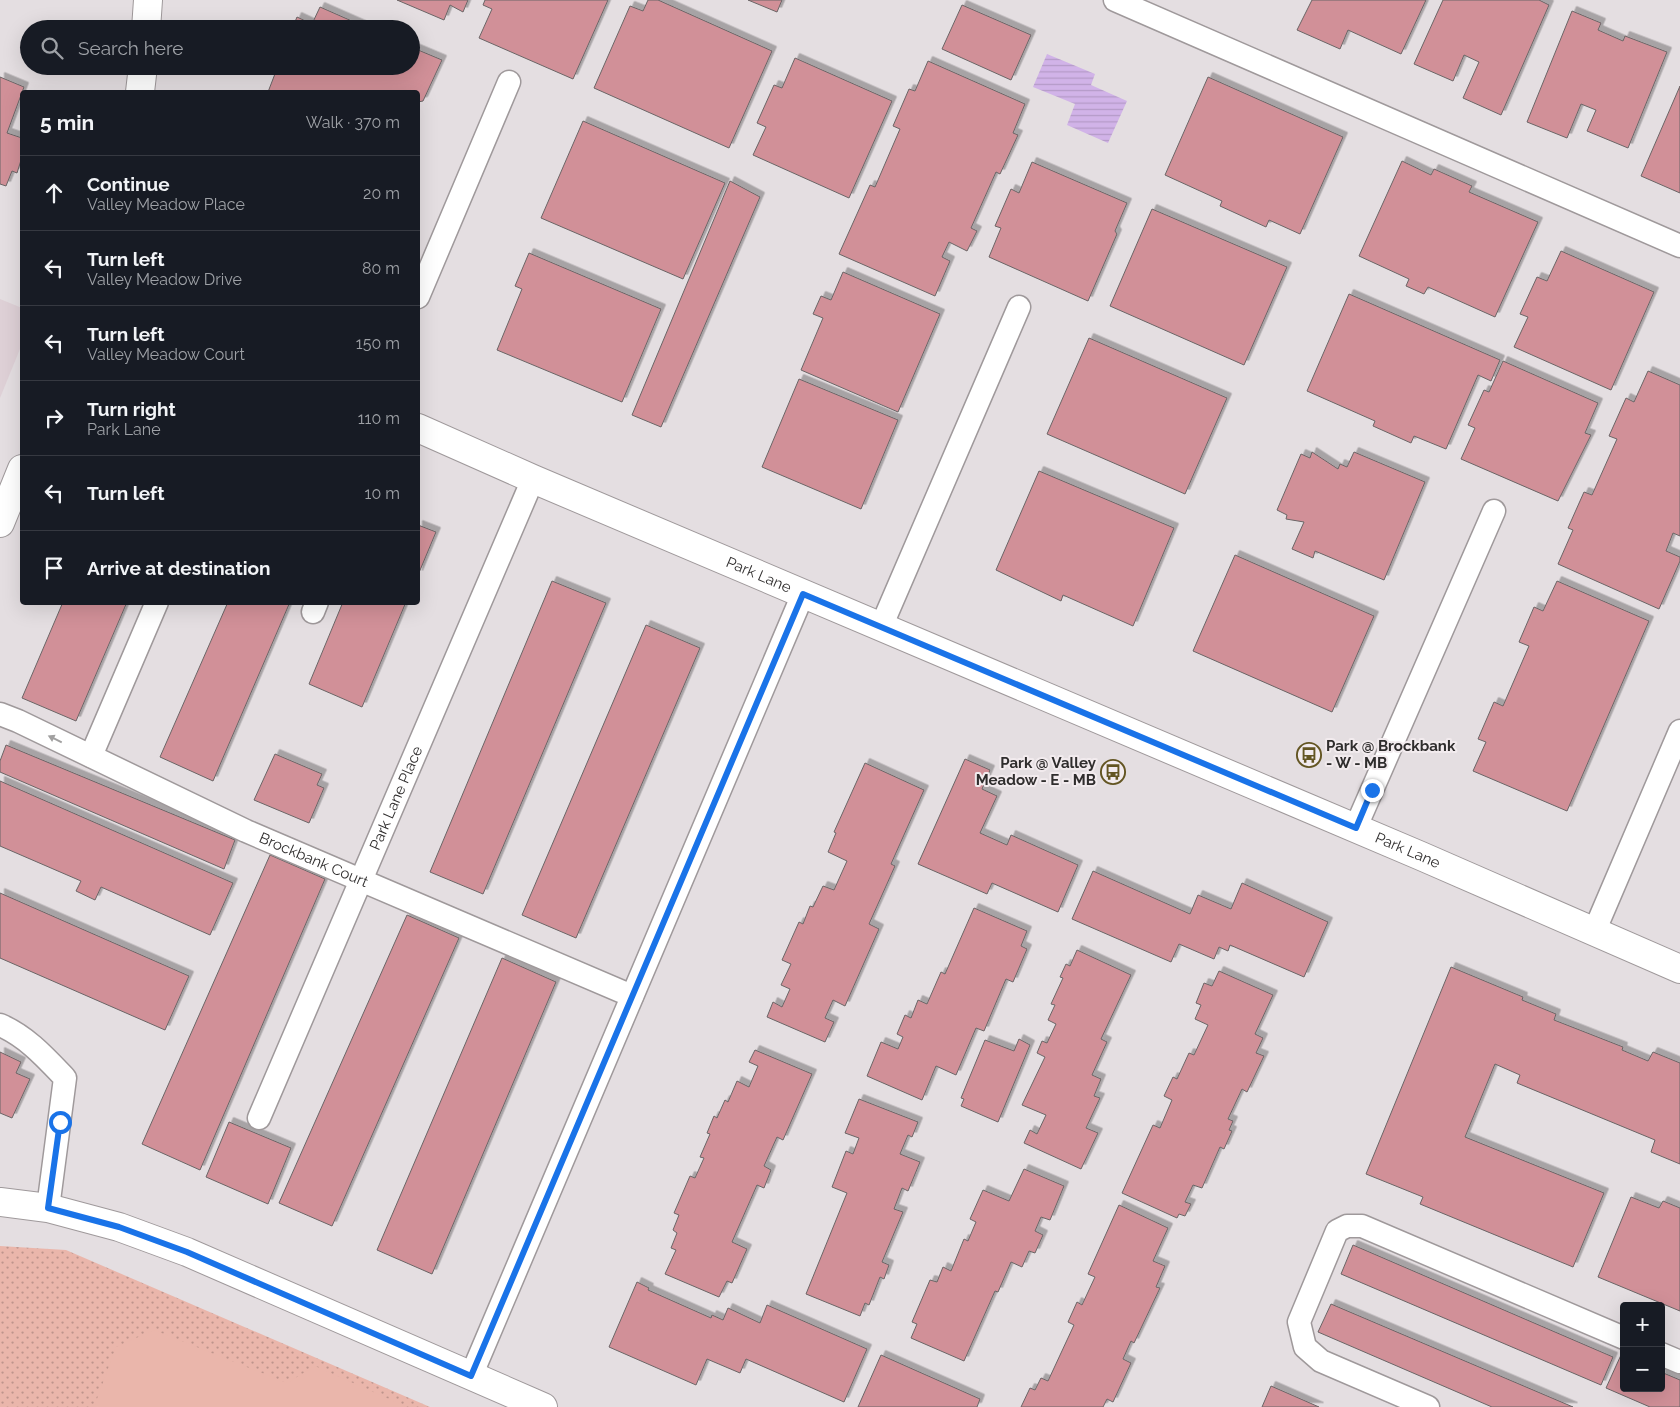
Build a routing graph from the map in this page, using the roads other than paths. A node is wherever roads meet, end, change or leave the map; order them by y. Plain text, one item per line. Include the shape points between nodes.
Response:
1 (148, 0) edge
2 (1115, 0) edge
3 (147, 20) edge
4 (142, 75) edge
5 (509, 82) dead end
6 (140, 90) edge
7 (1680, 246) edge
8 (420, 292) edge
9 (1019, 307) dead end
10 (420, 429) edge
11 (20, 474) edge
12 (533, 479) junction
13 (1494, 511) dead end
14 (0, 523) edge
15 (803, 594) junction
16 (156, 605) edge
17 (881, 627) junction
18 (0, 714) edge
19 (1680, 731) edge
20 (91, 756) junction
21 (1356, 828) junction
22 (361, 880) junction
23 (1594, 932) junction
24 (1680, 969) edge
25 (632, 996) junction
26 (0, 1025) edge
27 (259, 1118) dead end
28 (0, 1202) edge
29 (48, 1208) junction
30 (1620, 1336) edge
31 (1665, 1356) edge
32 (1680, 1362) edge
33 (471, 1376) junction
34 (543, 1407) edge
35 (1428, 1407) edge

1 - 3 street
2 - 7 lane
4 - 6 street
5 - 8 lane
9 - 17 lane
10 - 12 street, Park Lane
11 - 14 street
12 - 15 street, Park Lane
12 - 22 lane, Park Lane Place
13 - 21 lane
15 - 17 street, Park Lane
15 - 25 lane
16 - 20 lane
17 - 21 street, Park Lane
20 -> 18 lane, Brockbank Court
19 - 23 lane
20 - 22 lane, Brockbank Court via 246,831
21 - 23 street, Park Lane
22 - 25 lane, Brockbank Court
22 - 27 lane, Park Lane Place
23 - 24 street, Park Lane
25 - 33 lane
26 - 29 lane via 14,1031 43,1054 65,1078
28 - 29 street
29 - 33 street via 119,1227 187,1252
30 - 35 lane via 1362,1226 1347,1226 1337,1231 1298,1322 1305,1347 1321,1361
31 - 32 lane
33 - 34 street

